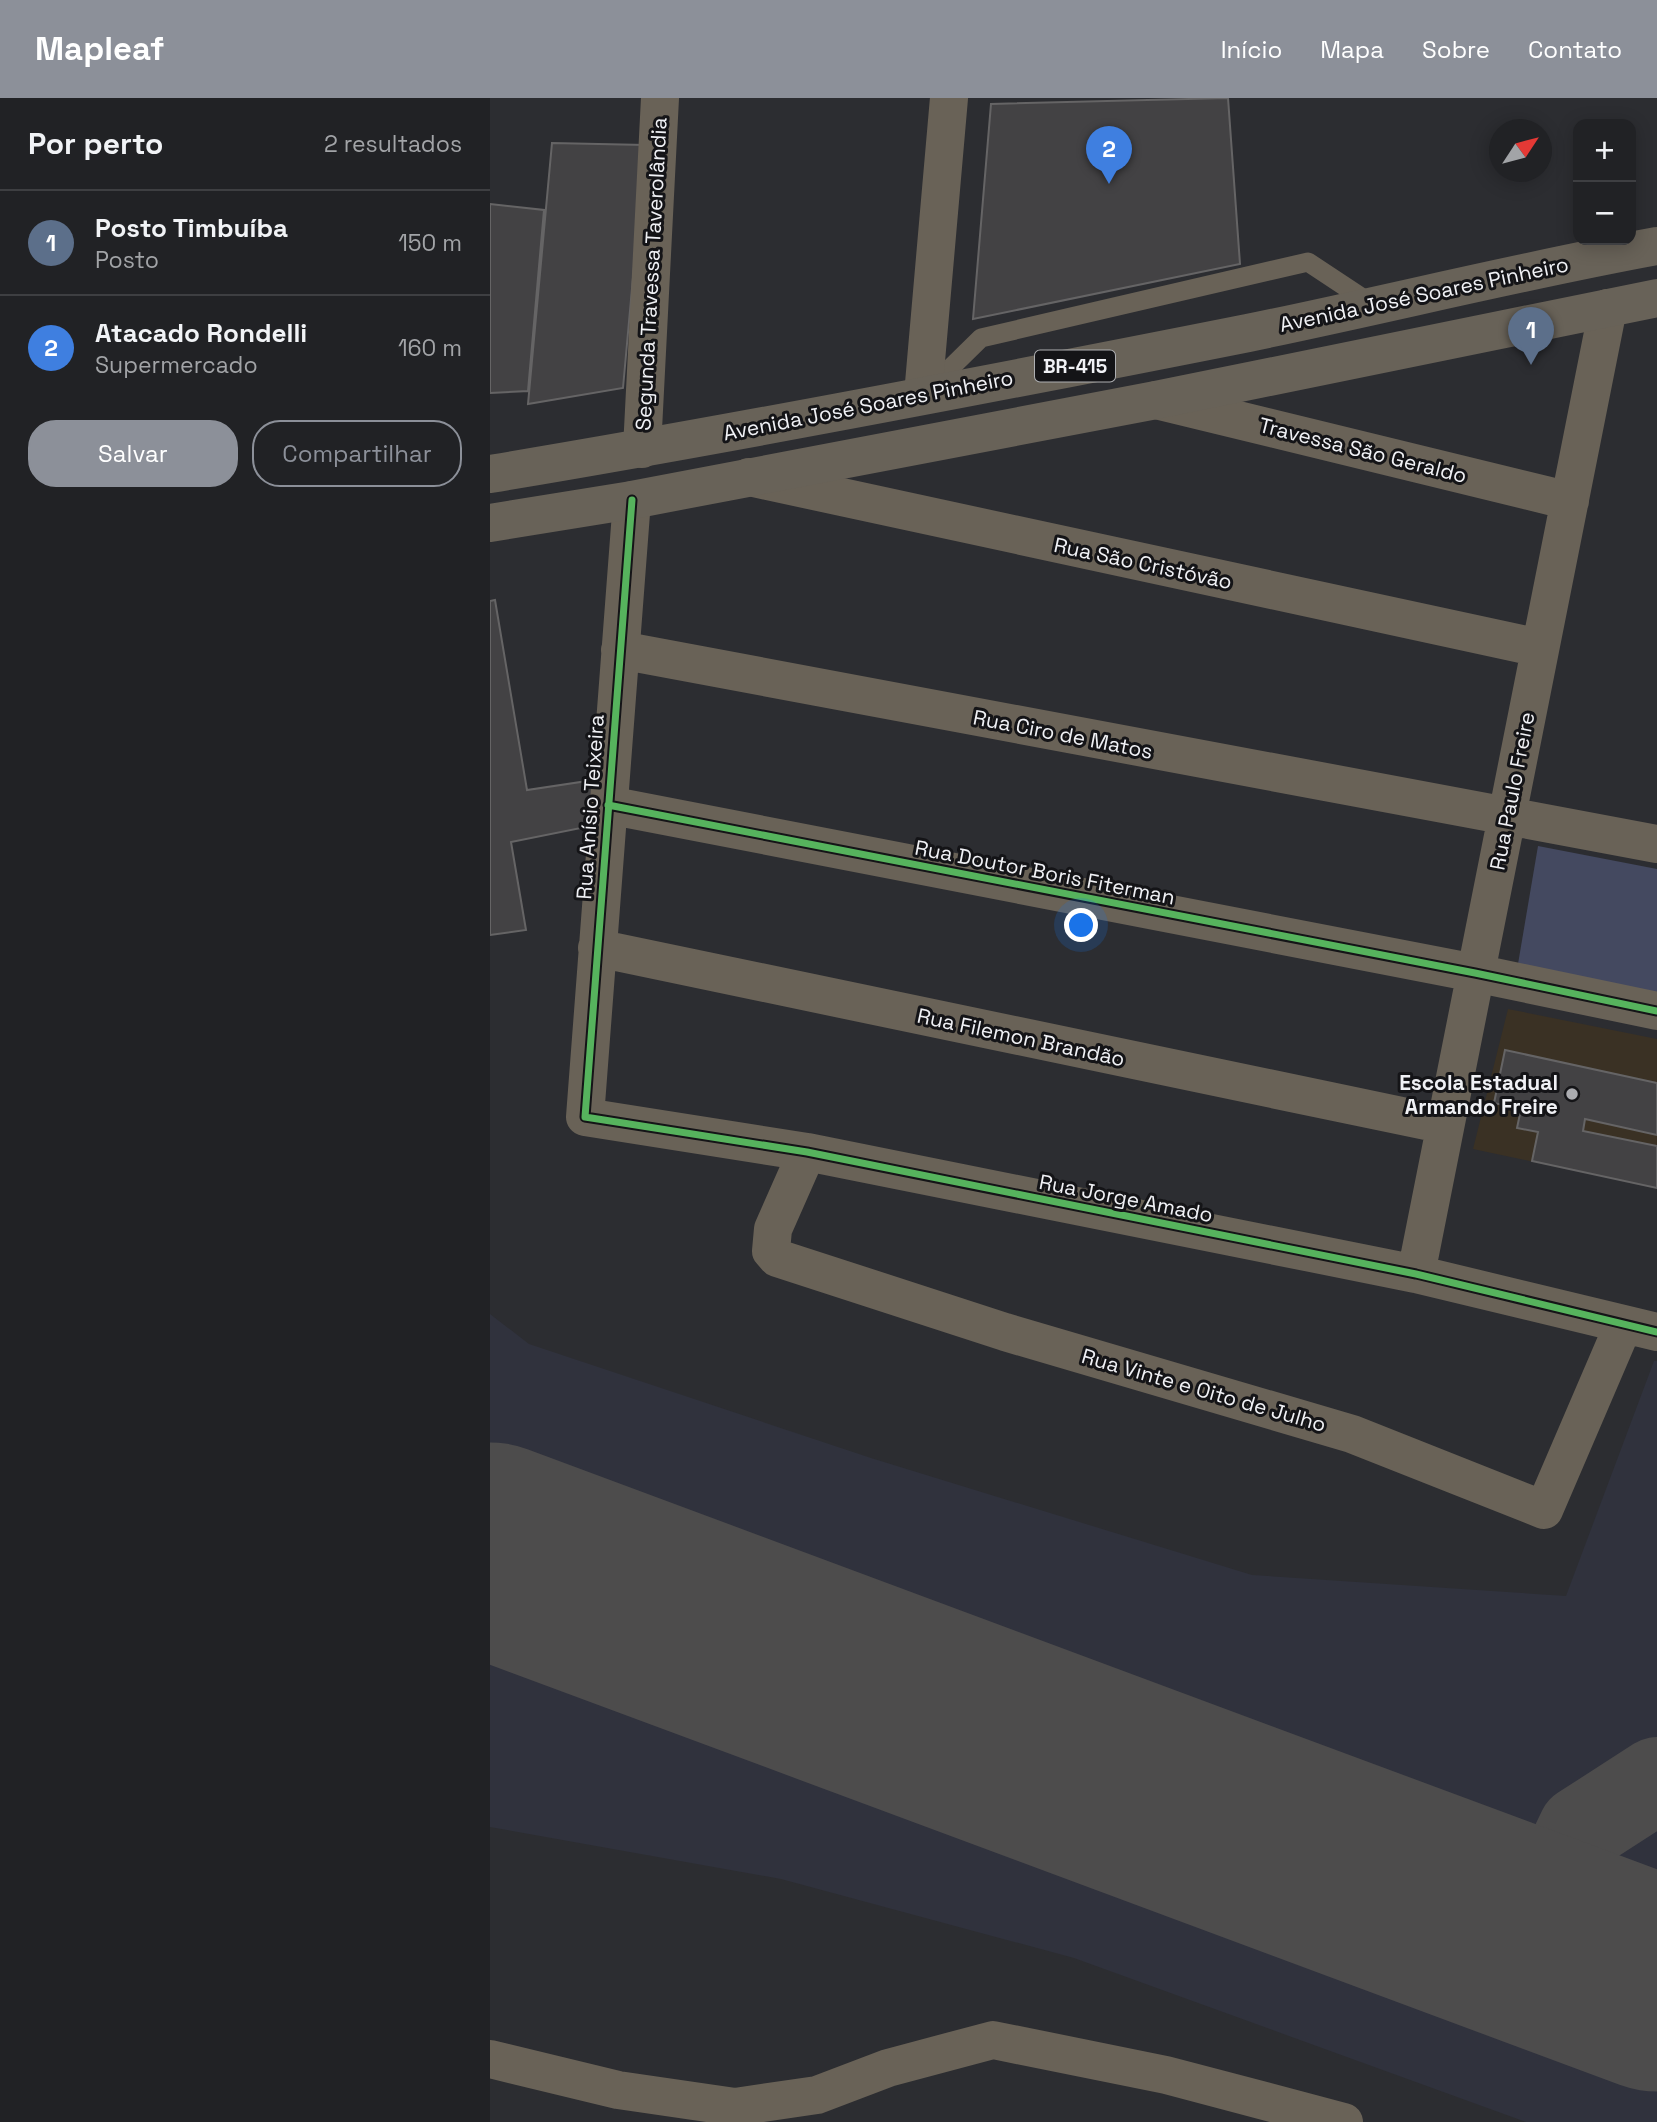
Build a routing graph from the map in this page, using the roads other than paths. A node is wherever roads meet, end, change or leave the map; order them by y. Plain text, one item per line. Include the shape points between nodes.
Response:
1 (660, 98) edge
2 (949, 98) edge
3 (1657, 246) edge
4 (1657, 298) edge
5 (1374, 305) junction
6 (1608, 308) junction
7 (923, 395) junction
8 (1156, 400) junction
9 (642, 449) junction
10 (490, 474) edge
11 (747, 476) junction
12 (632, 500) junction
13 (1570, 501) junction
14 (490, 523) edge
15 (1540, 648) junction
16 (620, 650) junction
17 (608, 805) junction
18 (1507, 815) junction
19 (1657, 844) edge
20 (597, 948) junction
21 (1475, 973) junction
22 (1657, 1011) edge
23 (584, 1117) joint
24 (1445, 1125) junction
25 (807, 1152) junction
26 (1416, 1274) junction
27 (1640, 1329) edge
28 (490, 2059) edge
29 (1344, 2122) edge

1 - 9 street, Segunda Travessa Taverolândia
2 - 7 street
3 - 5 main road, Avenida José Soares Pinheiro / BR-415
4 - 6 main road, BR-415
5 - 7 main road, Avenida José Soares Pinheiro / BR-415
5 - 7 lane via 1308,262 981,338
6 - 8 main road, BR-415
6 - 13 street, Rua Paulo Freire
7 - 9 main road, Avenida José Soares Pinheiro / BR-415
8 - 11 main road, BR-415
8 - 13 street, Travessa São Geraldo
9 - 10 main road, Avenida José Soares Pinheiro / BR-415
11 - 12 main road, BR-415
11 - 15 street, Rua São Cristóvão
12 - 14 main road, BR-415
12 - 16 street, Rua Anísio Teixeira
13 - 15 street, Rua Paulo Freire
15 - 18 street, Rua Paulo Freire
16 - 17 street, Rua Anísio Teixeira
16 - 18 street, Rua Ciro de Matos
17 - 20 street, Rua Anísio Teixeira
17 - 21 street, Rua Doutor Boris Fiterman
18 - 19 street, Rua Ciro de Matos
18 - 21 street, Rua Paulo Freire
20 - 23 street, Rua Anísio Teixeira
20 - 24 street, Rua Filemon Brandão
21 - 22 street, Rua Doutor Boris Fiterman
21 - 24 street, Rua Paulo Freire
23 - 25 street, Rua Jorge Amado
24 - 26 street, Rua Paulo Freire
25 - 26 street, Rua Jorge Amado
25 - 27 street, Rua Vinte e Oito de Julho via 773,1229 771,1251 777,1258 1005,1332 1352,1434 1544,1510
26 - 27 street, Rua Jorge Amado
28 - 29 street via 618,2090 735,2107 817,2095 888,2068 993,2040 1166,2075

